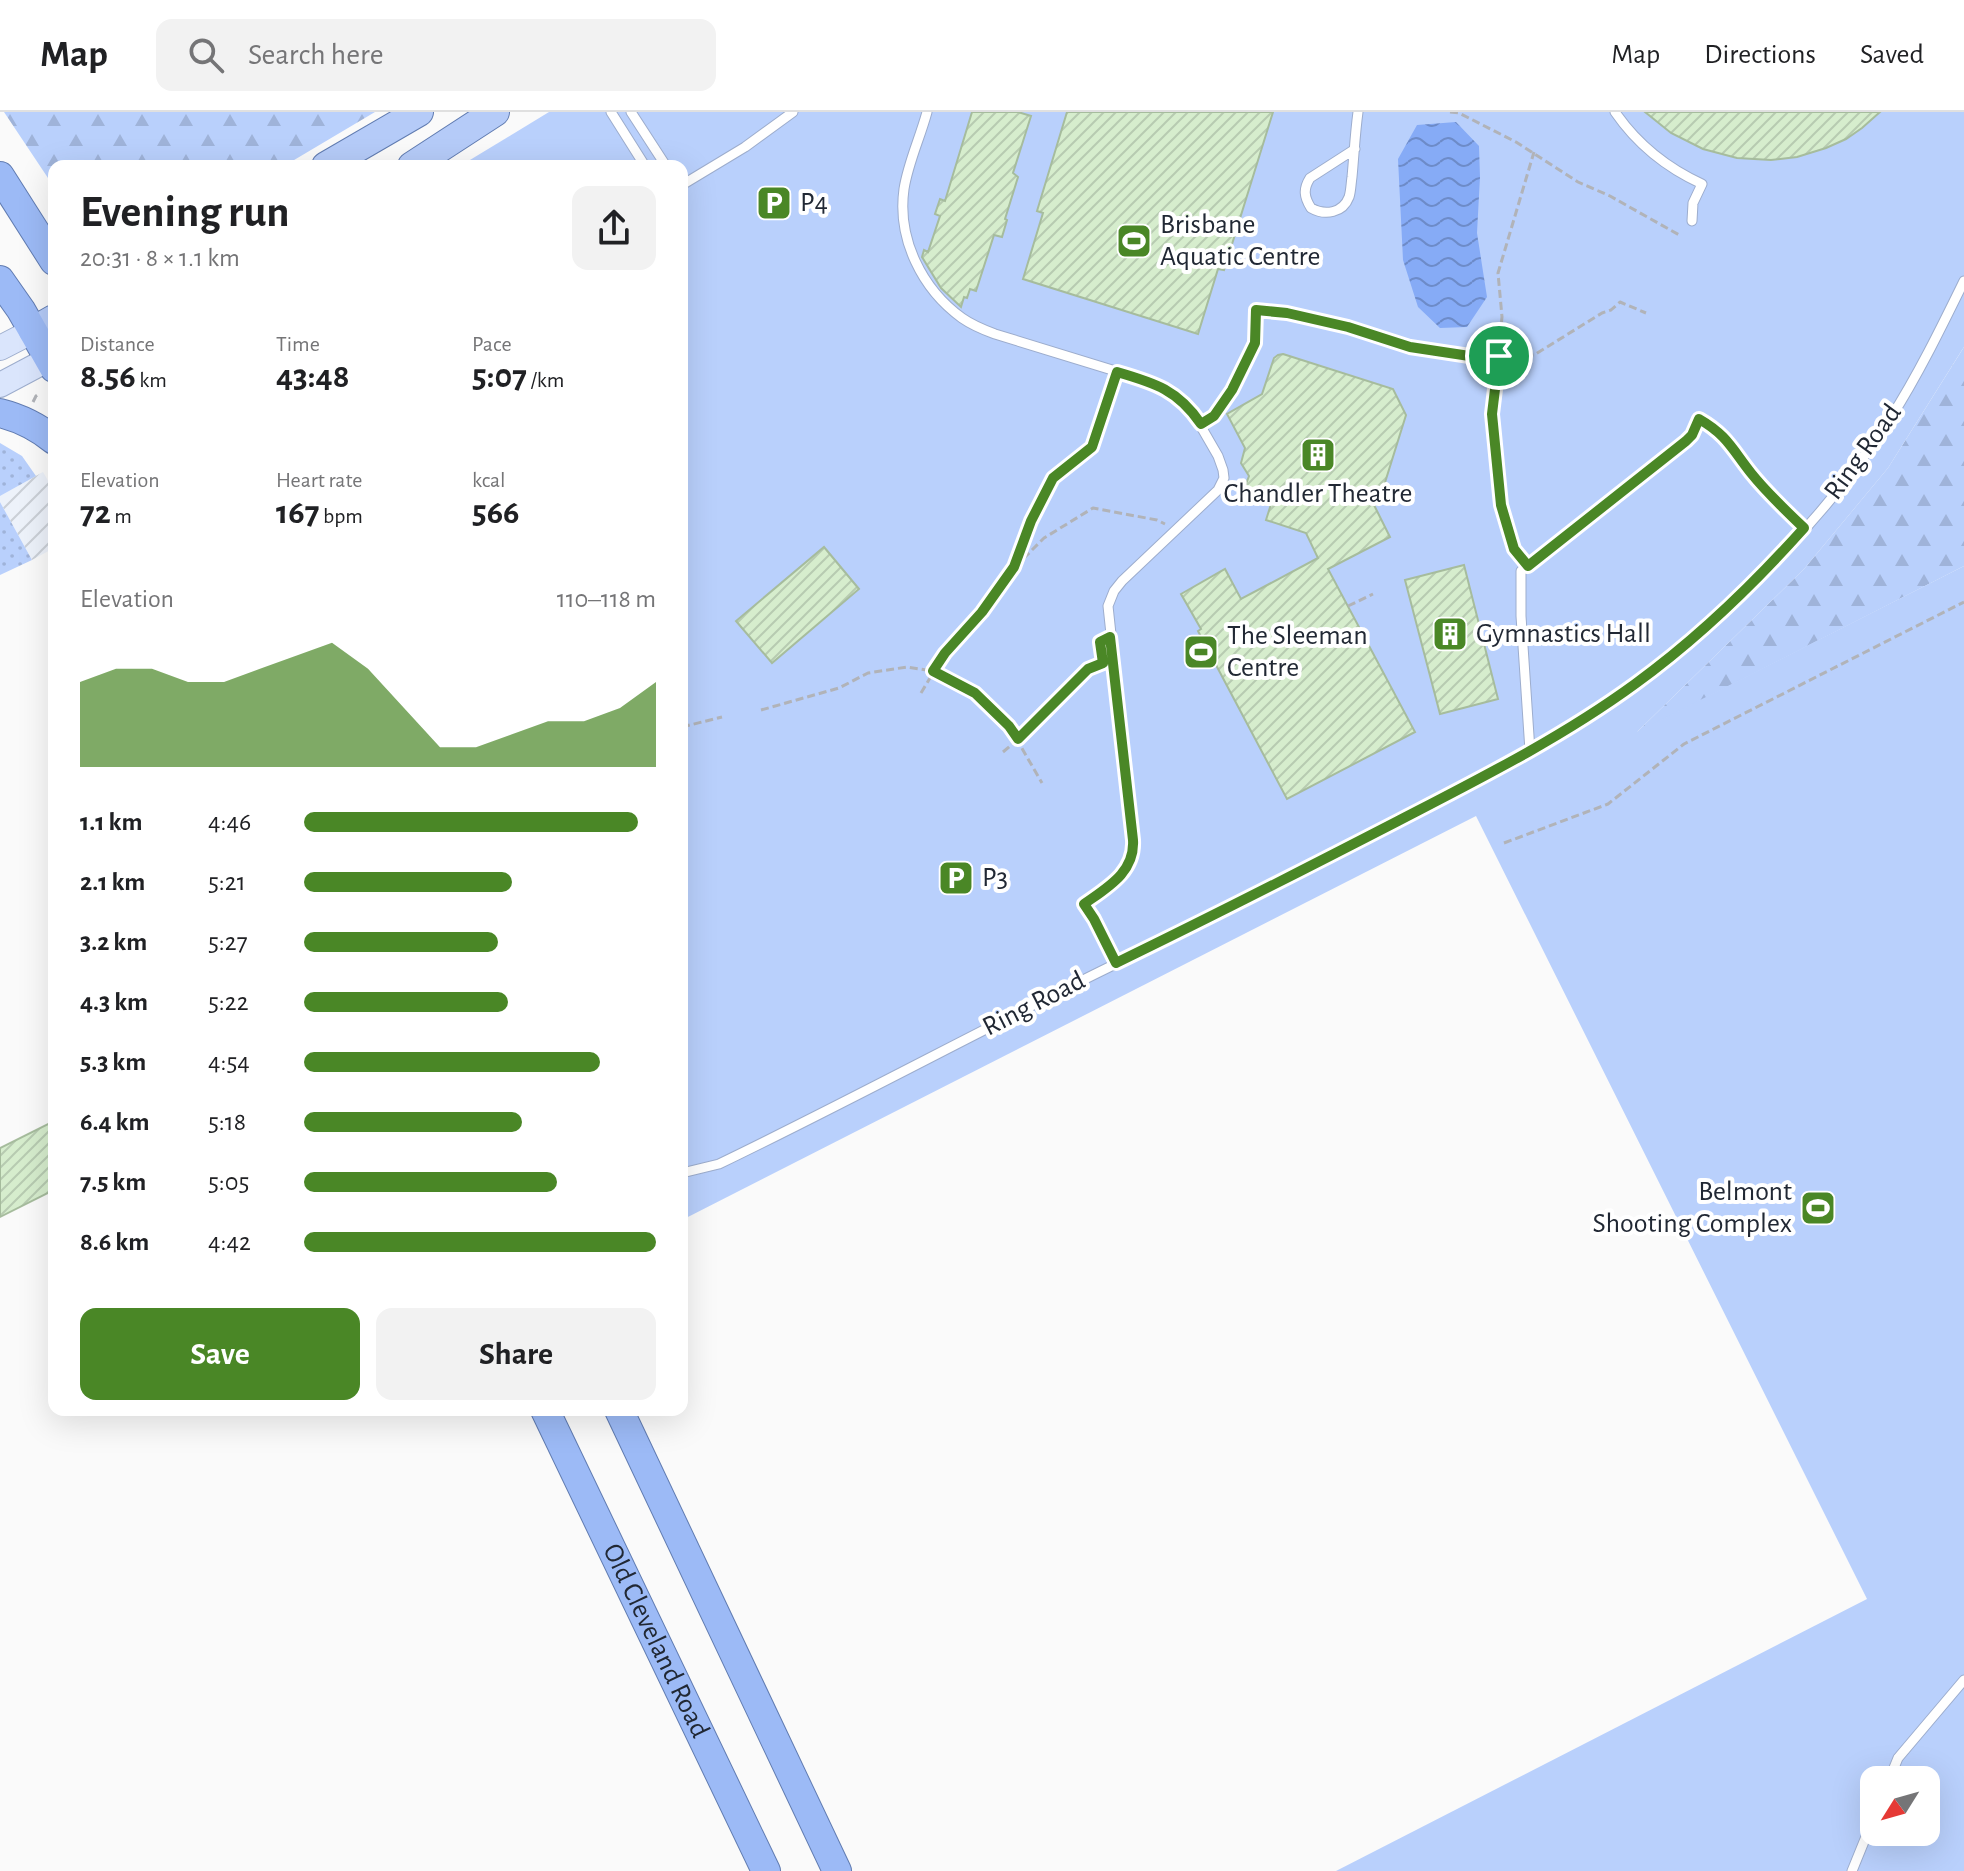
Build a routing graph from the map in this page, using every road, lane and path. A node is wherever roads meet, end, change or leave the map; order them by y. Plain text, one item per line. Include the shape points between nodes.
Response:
1 (419, 112) edge
2 (495, 112) edge
3 (611, 112) edge
4 (631, 112) edge
5 (793, 112) edge
6 (927, 112) edge
7 (1358, 112) edge
8 (1450, 112) edge
9 (1615, 112) edge
10 (1355, 149) junction
11 (1534, 152) junction
12 (336, 160) edge
13 (421, 160) edge
14 (641, 160) edge
15 (662, 160) edge
16 (0, 176) edge
17 (688, 181) edge
18 (19, 205) junction
19 (1692, 221) dead end
20 (48, 226) edge
21 (1681, 236) dead end
22 (48, 251) edge
23 (0, 280) edge
24 (1964, 281) edge
25 (1646, 313) dead end
26 (44, 325) edge
27 (0, 348) edge
28 (1499, 356) junction
29 (48, 363) edge
30 (1117, 372) junction
31 (0, 385) edge
32 (0, 413) edge
33 (1201, 424) junction
34 (48, 436) edge
35 (1804, 528) junction
36 (1175, 530) junction
37 (1528, 566) junction
38 (1014, 567) junction
39 (1373, 594) dead end
40 (1964, 602) edge
41 (1348, 606) dead end
42 (1110, 637) junction
43 (933, 671) junction
44 (921, 693) dead end
45 (761, 710) dead end
46 (722, 717) dead end
47 (688, 726) edge
48 (1018, 739) junction
49 (1530, 751) junction
50 (1003, 752) dead end
51 (1042, 783) dead end
52 (1504, 843) dead end
53 (1116, 963) junction
54 (688, 1172) edge
55 (548, 1416) edge
56 (622, 1416) edge
57 (1964, 1680) edge
58 (1895, 1766) edge
59 (1862, 1846) edge
60 (766, 1871) edge
61 (837, 1871) edge
62 (1852, 1871) edge

1 - 12 main road
2 - 13 main road
3 - 14 lane
4 - 15 lane
5 - 17 lane
6 - 30 lane via 904,191 903,217 913,257 934,291 979,327
7 - 10 lane
8 - 11 path
9 - 19 lane via 1657,158 1702,184
10 - 10 lane via 1344,205 1329,213 1311,208 1304,192 1310,178
11 - 21 path via 1578,182
11 - 28 path via 1498,273
16 - 18 highway
18 - 20 highway
18 - 22 highway
23 - 26 highway
24 - 35 lane, Ring Road via 1888,421
25 - 28 path via 1620,302 1534,355
26 - 27 main road
28 - 33 path via 1410,347 1348,327 1256,310 1255,343 1232,390 1214,416
28 - 37 path via 1492,414 1501,505 1514,549
29 - 31 main road
30 - 33 lane via 1172,393
30 - 38 path via 1092,447 1053,478
32 - 34 highway
33 - 36 lane via 1224,478 1212,497
35 - 37 lane via 1731,444 1699,419 1686,441
35 - 49 lane, Ring Road via 1677,652
36 - 38 path via 1157,520 1093,508 1044,538
36 - 42 lane via 1114,591 1108,606
37 - 49 lane via 1521,571 1520,586
38 - 43 path
39 - 41 path
40 - 52 path via 1684,744 1608,804
42 - 48 path via 1100,642 1103,663 1088,669
42 - 53 lane via 1133,856 1123,873 1084,904
43 - 44 path
43 - 45 path via 907,667 868,673 839,688
43 - 48 path via 975,693
46 - 47 path
48 - 50 path
48 - 51 path
49 - 53 lane, Ring Road
53 - 54 lane, Ring Road via 730,1159
55 - 60 highway, Old Cleveland Road
56 - 61 highway
57 - 58 lane
59 - 62 lane

